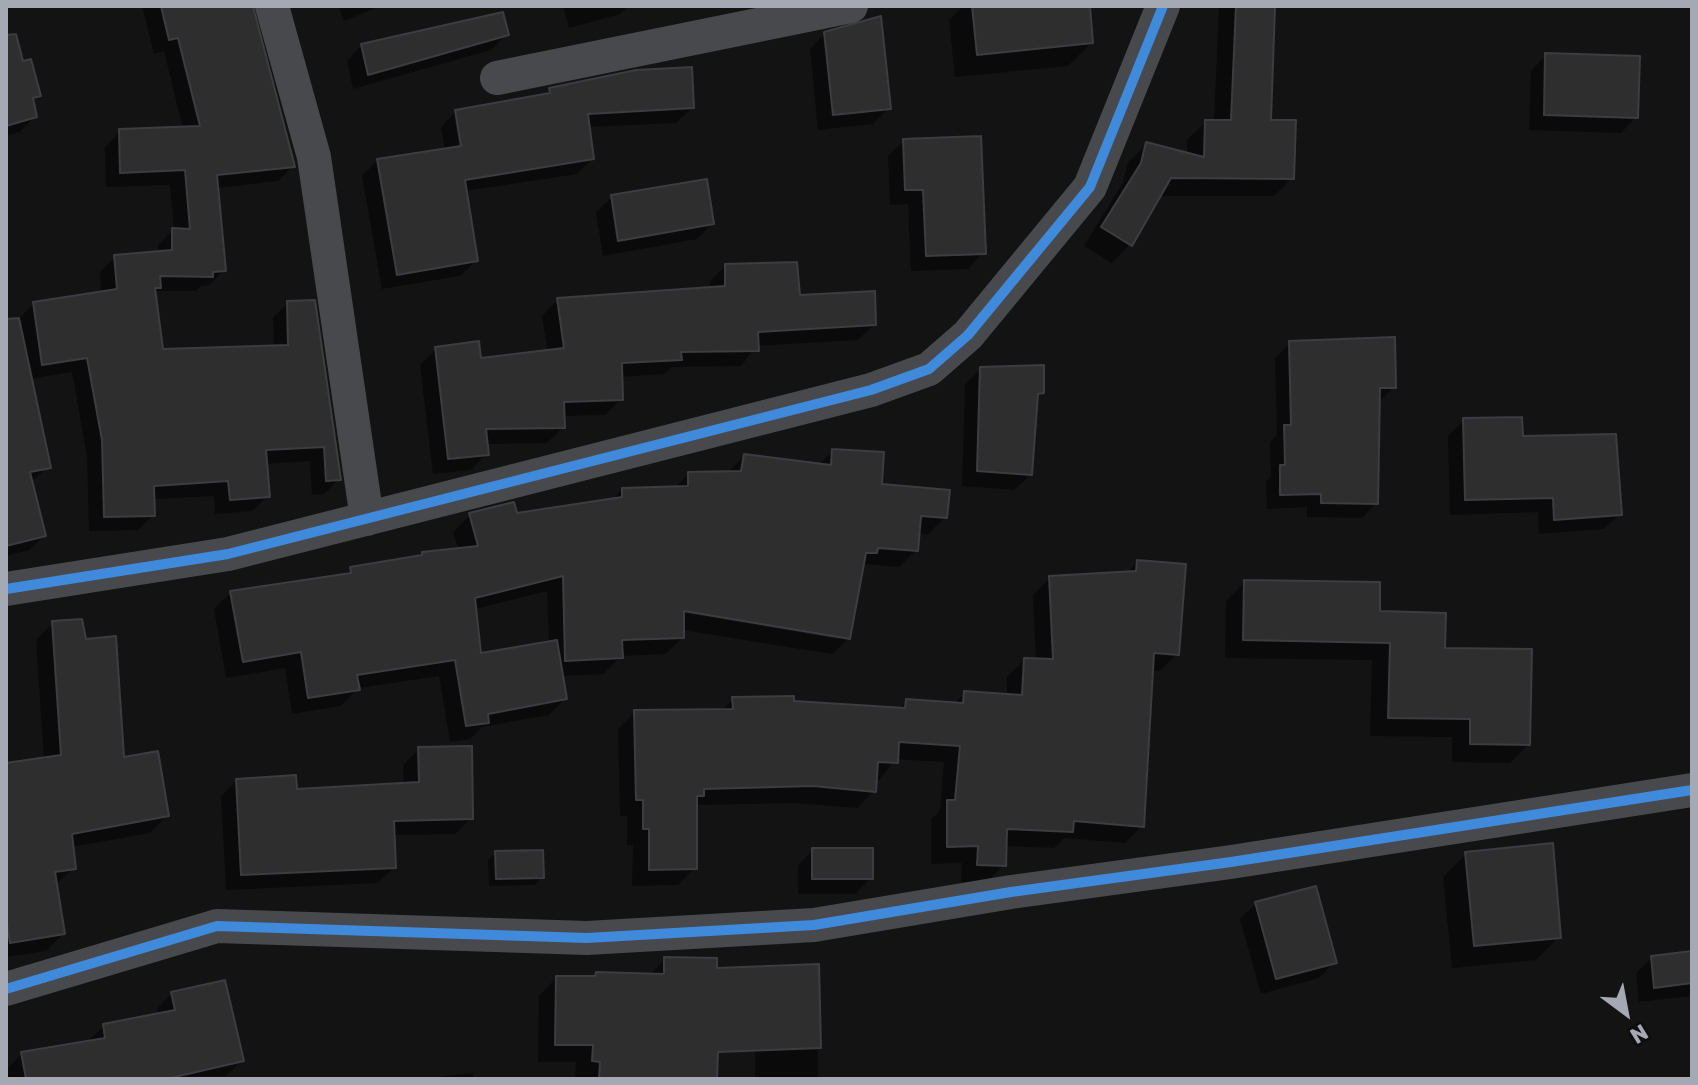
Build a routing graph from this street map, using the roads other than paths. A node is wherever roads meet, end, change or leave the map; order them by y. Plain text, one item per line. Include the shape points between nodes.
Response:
1 (272, 6) edge
2 (851, 6) edge
3 (1163, 6) edge
4 (497, 78) dead end
5 (367, 519) junction
6 (6, 589) edge
7 (1692, 790) edge
8 (6, 989) edge

1 - 5 street via 314,157
2 - 4 street
3 - 5 street via 1090,187 968,335 929,369 871,390
5 - 6 street via 228,554
7 - 8 street via 814,925 587,938 217,926

